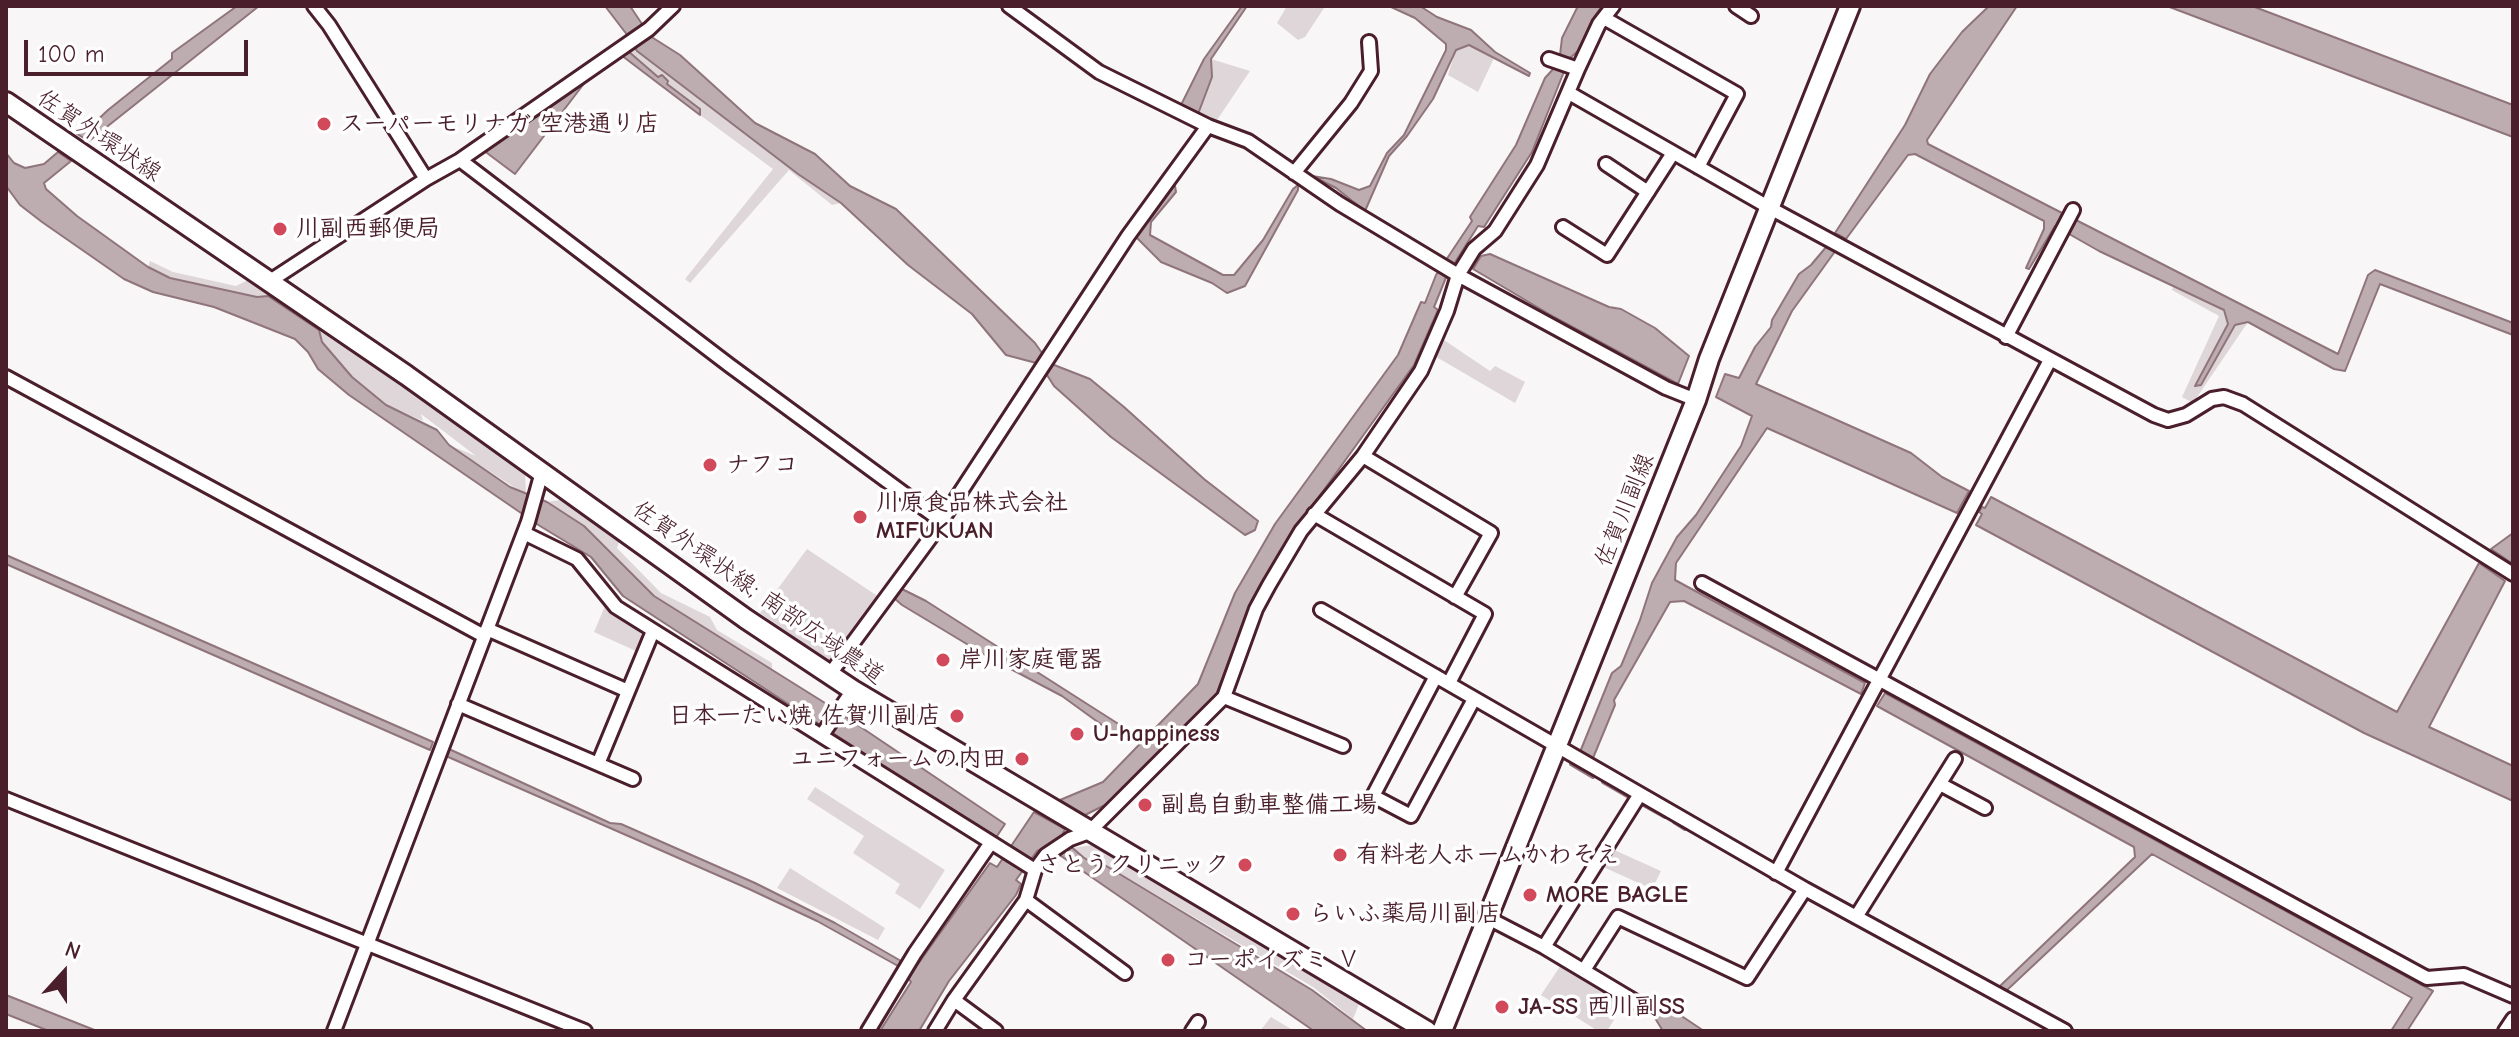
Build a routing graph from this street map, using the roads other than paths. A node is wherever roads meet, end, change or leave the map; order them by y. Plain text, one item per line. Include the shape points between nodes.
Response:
1 (314, 6) edge
2 (673, 6) edge
3 (1009, 6) edge
4 (1613, 6) edge
5 (1736, 6) edge
6 (1850, 6) edge
7 (1751, 16) dead end
8 (1604, 18) junction
9 (1369, 42) dead end
10 (1549, 59) dead end
11 (1574, 68) junction
12 (1569, 93) junction
13 (6, 102) edge
14 (1208, 126) junction
15 (1673, 153) junction
16 (460, 160) junction
17 (1606, 164) dead end
18 (1698, 167) junction
19 (1294, 173) junction
20 (426, 179) junction
21 (1648, 192) junction
22 (1770, 208) junction
23 (166, 209) joint
24 (2071, 214) dead end
25 (1563, 227) dead end
26 (1457, 274) junction
27 (270, 281) junction
28 (2006, 337) junction
29 (2050, 360) junction
30 (6, 377) edge
31 (1696, 400) junction
32 (1363, 456) junction
33 (542, 472) junction
34 (1314, 514) junction
35 (940, 520) junction
36 (526, 528) junction
37 (2513, 574) edge
38 (1702, 583) dead end
39 (1455, 597) junction
40 (1321, 610) dead end
41 (653, 631) junction
42 (486, 633) junction
43 (830, 674) junction
44 (1436, 676) junction
45 (1879, 681) junction
46 (1449, 683) junction
47 (853, 690) junction
48 (628, 691) junction
49 (1224, 697) junction
50 (1474, 699) junction
51 (458, 704) junction
52 (822, 735) junction
53 (1343, 746) dead end
54 (1555, 746) junction
55 (1955, 759) dead end
56 (598, 764) junction
57 (633, 779) dead end
58 (1940, 784) junction
59 (1640, 794) junction
60 (6, 799) edge
61 (1985, 808) dead end
62 (1089, 832) junction
63 (990, 844) junction
64 (1031, 869) junction
65 (1776, 873) junction
66 (1805, 889) junction
67 (1026, 900) junction
68 (1856, 917) junction
69 (1488, 918) junction
70 (366, 943) junction
71 (1544, 947) junction
72 (1584, 970) junction
73 (1125, 973) dead end
74 (2513, 996) edge
75 (954, 1000) junction
76 (1636, 1002) dead end
77 (2513, 1019) edge
78 (334, 1031) edge
79 (585, 1031) edge
80 (868, 1031) edge
81 (935, 1031) edge
82 (996, 1031) edge
83 (1427, 1031) edge
84 (1442, 1031) edge
85 (2065, 1031) edge
86 (2505, 1031) edge

1 - 20 street
2 - 16 street via 649,29
3 - 14 street via 1099,72
4 - 8 street
5 - 7 street
6 - 22 main road, 佐賀川副線
8 - 11 street
8 - 18 street via 1737,94
9 - 19 street via 1371,71
10 - 11 street
11 - 12 street
12 - 15 street
12 - 26 street via 1537,165 1495,231
13 - 23 main road, 佐賀外環状線
14 - 19 street via 1248,141
14 - 35 street via 1128,236
15 - 18 street
15 - 21 street
16 - 20 street
16 - 35 street
17 - 21 street
18 - 22 street
19 - 26 street
20 - 27 street
21 - 25 street via 1607,255
22 - 28 street
22 - 31 main road, 佐賀川副線
23 - 27 main road, 佐賀外環状線; 南部広域農道
24 - 28 street
26 - 31 street
26 - 32 street via 1421,371
27 - 33 main road, 佐賀外環状線; 南部広域農道
28 - 29 street
29 - 37 street via 2168,420 2212,399 2243,404
29 - 45 street
30 - 42 street
31 - 54 main road, 佐賀川副線
32 - 34 street
32 - 39 street via 1491,533
33 - 36 street
33 - 43 main road, 佐賀外環状線; 南部広域農道
34 - 39 street
34 - 49 street via 1256,609
35 - 43 street
36 - 41 street via 577,559 616,607
36 - 42 street
38 - 45 street
39 - 46 street via 1485,614
40 - 44 street
41 - 48 street
41 - 52 street
42 - 48 street
42 - 51 street
43 - 47 main road, 佐賀外環状線; 南部広域農道
44 - 46 street
44 - 50 street via 1373,796 1411,816
45 - 65 street
45 - 74 street via 2427,978 2464,975
46 - 50 street
47 - 52 street
47 - 62 main road, 佐賀外環状線; 南部広域農道
48 - 56 street
49 - 53 street
49 - 62 street
50 - 54 street
51 - 56 street
51 - 70 street
52 - 63 street
54 - 59 street
54 - 69 main road, 佐賀川副線
55 - 58 street
56 - 57 street
58 - 61 street
58 - 68 street
59 - 65 street
59 - 71 street
60 - 70 street
62 - 64 street via 1070,839
62 - 83 main road, 佐賀外環状線; 南部広域農道
63 - 64 street
63 - 80 street
64 - 67 street
65 - 66 street
66 - 68 street
66 - 72 street via 1747,978 1618,917
67 - 73 street
67 - 75 street
68 - 85 street
69 - 71 street
69 - 84 main road, 佐賀川副線
70 - 78 street
70 - 79 street
71 - 72 street
72 - 76 street
75 - 81 street
75 - 82 street
77 - 86 street

